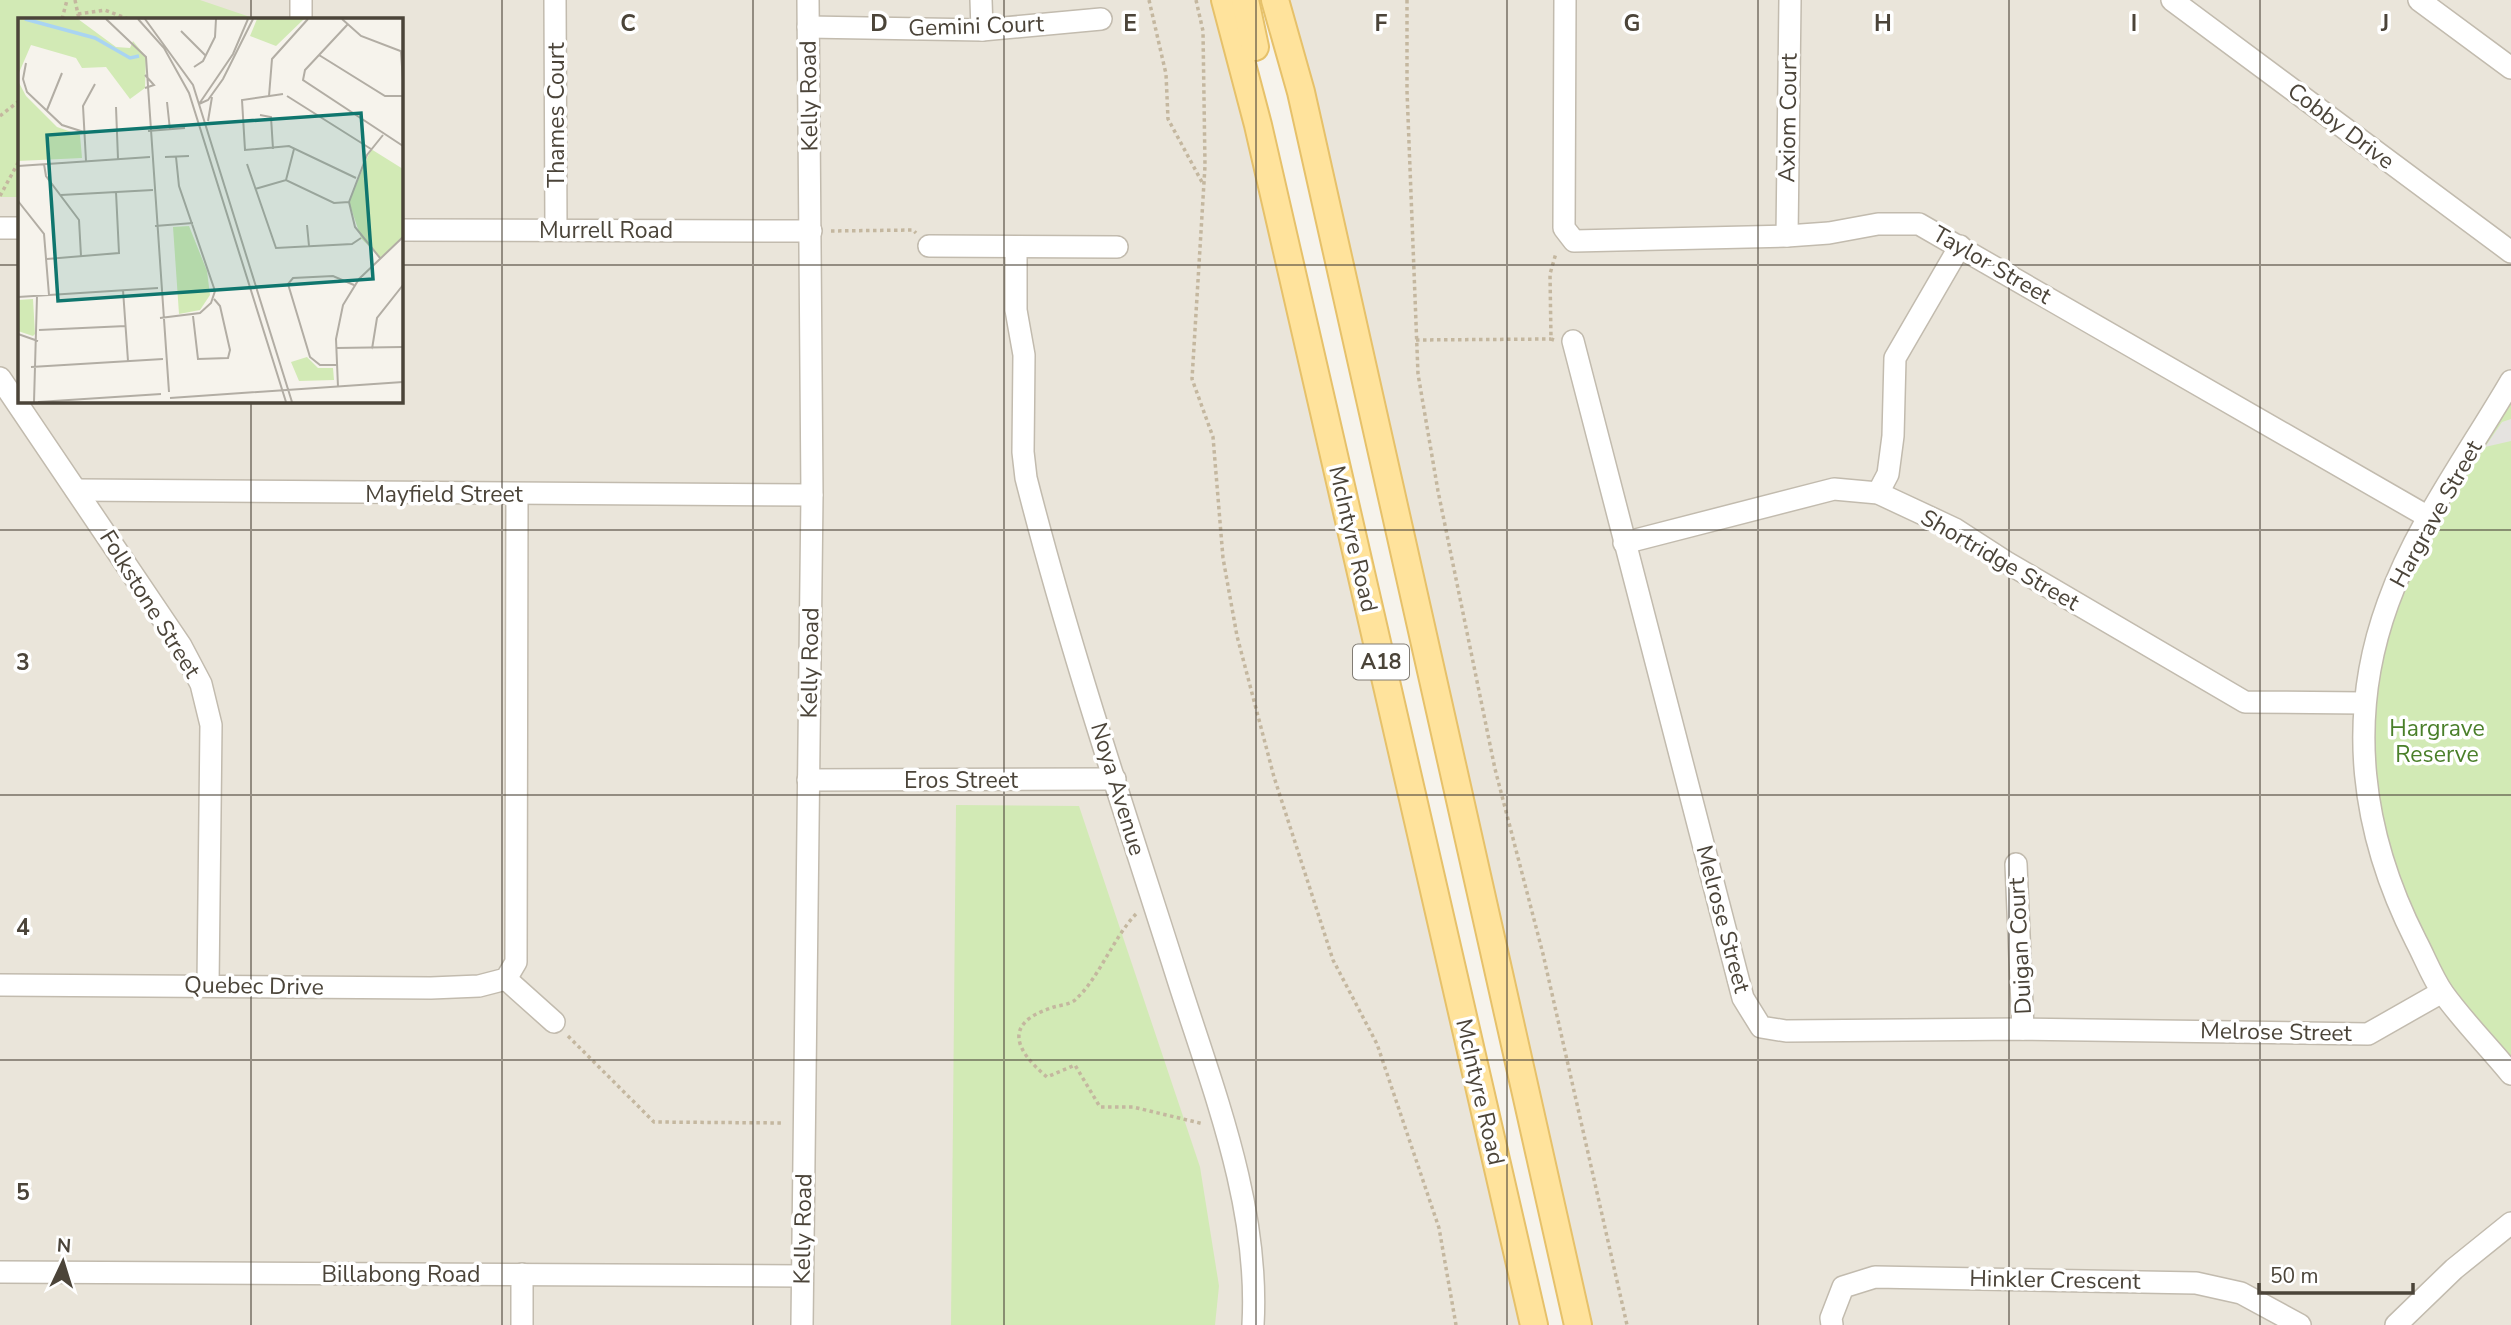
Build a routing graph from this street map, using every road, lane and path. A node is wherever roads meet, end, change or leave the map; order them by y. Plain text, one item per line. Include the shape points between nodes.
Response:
1 (67, 0) edge
2 (75, 0) edge
3 (301, 0) edge
4 (555, 0) edge
5 (808, 0) edge
6 (981, 0) edge
7 (1149, 0) edge
8 (1196, 0) edge
9 (1225, 0) edge
10 (1244, 0) edge
11 (1275, 0) edge
12 (1293, 0) edge
13 (1407, 0) edge
14 (1565, 0) edge
15 (1790, 0) edge
16 (2172, 0) edge
17 (2419, 0) edge
18 (78, 13) junction
19 (62, 18) edge
20 (79, 18) edge
21 (125, 18) edge
22 (301, 18) edge
23 (1101, 19) dead end
24 (808, 27) junction
25 (982, 30) junction
26 (2511, 68) edge
27 (1301, 92) junction
28 (18, 102) edge
29 (0, 116) edge
30 (1258, 125) junction
31 (18, 163) edge
32 (1204, 186) junction
33 (0, 196) edge
34 (0, 228) edge
35 (18, 228) edge
36 (1564, 228) junction
37 (402, 230) edge
38 (556, 230) junction
39 (811, 231) junction
40 (1787, 236) junction
41 (929, 246) joint
42 (1959, 246) junction
43 (1016, 247) junction
44 (1117, 247) dead end
45 (2511, 252) edge
46 (1416, 340) junction
47 (1551, 340) junction
48 (1573, 341) joint
49 (0, 378) edge
50 (2511, 381) edge
51 (76, 490) junction
52 (1878, 493) junction
53 (517, 495) junction
54 (812, 495) junction
55 (2430, 518) junction
56 (1624, 543) junction
57 (2363, 703) junction
58 (1115, 779) junction
59 (808, 780) junction
60 (2016, 864) dead end
61 (1152, 898) junction
62 (506, 979) junction
63 (0, 985) edge
64 (208, 985) junction
65 (2442, 992) junction
66 (554, 1022) joint
67 (2024, 1029) junction
68 (2511, 1074) edge
69 (804, 1123) junction
70 (1226, 1131) junction
71 (2511, 1223) edge
72 (0, 1272) edge
73 (522, 1274) junction
74 (802, 1276) junction
75 (522, 1325) edge
76 (802, 1325) edge
77 (1253, 1325) edge
78 (1456, 1325) edge
79 (1534, 1325) edge
80 (1578, 1325) edge
81 (1627, 1325) edge
82 (1832, 1325) edge
83 (2300, 1325) edge
84 (2396, 1325) edge

1 - 19 path
2 - 18 path
3 - 22 street
4 - 38 street, Thames Court
5 - 24 street, Kelly Road
6 - 25 street
7 - 32 path via 1164,64 1168,119
8 - 32 path via 1203,31
9 - 30 main road, McIntyre Road / A18
10 - 30 main road via 1257,54
11 - 27 main road, McIntyre Road / A18
12 - 27 main road
13 - 46 path
14 - 36 street
15 - 40 street, Axiom Court
16 - 45 street, Cobby Drive
17 - 26 street
18 - 20 path
18 - 21 path via 105,10
23 - 25 street, Gemini Court
24 - 25 street, Gemini Court
24 - 39 street, Kelly Road
27 - 80 main road, McIntyre Road / A18
28 - 29 path
30 - 79 main road, McIntyre Road / A18
31 - 33 path
32 - 78 path via 1192,379 1213,437 1223,558 1237,636 1273,777 1333,960 1377,1044 1439,1228
34 - 35 street
36 - 40 street, Taylor Street via 1574,240 1600,242
36 - 47 path via 1550,274
37 - 38 street, Murrell Road
38 - 39 street, Murrell Road
39 - 41 path via 913,230
39 - 54 street, Kelly Road
40 - 42 street, Taylor Street via 1878,224 1919,224
41 - 43 street
42 - 52 street via 1895,358 1893,436 1888,474
42 - 55 street, Taylor Street
43 - 44 street
43 - 58 street, Noya Avenue via 1026,478
46 - 47 path
46 - 81 path via 1438,491 1495,769 1543,954
47 - 48 path
48 - 56 street, Melrose Street
49 - 51 street, Folkstone Street
50 - 55 street, Hargrave Street
51 - 53 street, Mayfield Street
51 - 64 street, Folkstone Street via 181,646 207,698 211,725
52 - 56 street, Shortridge Street via 1834,489
52 - 57 street, Shortridge Street via 1955,529 2245,702
53 - 54 street, Mayfield Street
53 - 62 street via 516,962
54 - 59 street, Kelly Road
55 - 57 street, Hargrave Street via 2387,604
56 - 67 street, Melrose Street via 1743,998 1761,1027 1786,1031
57 - 65 street, Hargrave Street via 2365,779 2373,833 2395,901
58 - 59 street, Eros Street
58 - 61 street, Noya Avenue
59 - 69 street, Kelly Road
60 - 67 street, Duigan Court
61 - 70 street, Noya Avenue
61 - 70 path via 1128,922 1075,1001 1035,1014 1020,1027 1018,1042 1025,1058 1046,1077 1075,1065 1100,1107 1163,1112
62 - 64 street, Quebec Drive via 479,986 431,988
62 - 66 street
63 - 64 street, Quebec Drive
65 - 67 street, Melrose Street via 2368,1034
65 - 68 street, Hargrave Street
66 - 69 path via 654,1122
69 - 74 street, Kelly Road
70 - 77 street, Noya Avenue via 1250,1235
71 - 84 street
72 - 73 street, Billabong Road
73 - 74 street, Billabong Road
73 - 75 street
74 - 76 street, Kelly Road
82 - 83 street, Hinkler Crescent via 1830,1318 1843,1287 1875,1277 2196,1283 2241,1293

